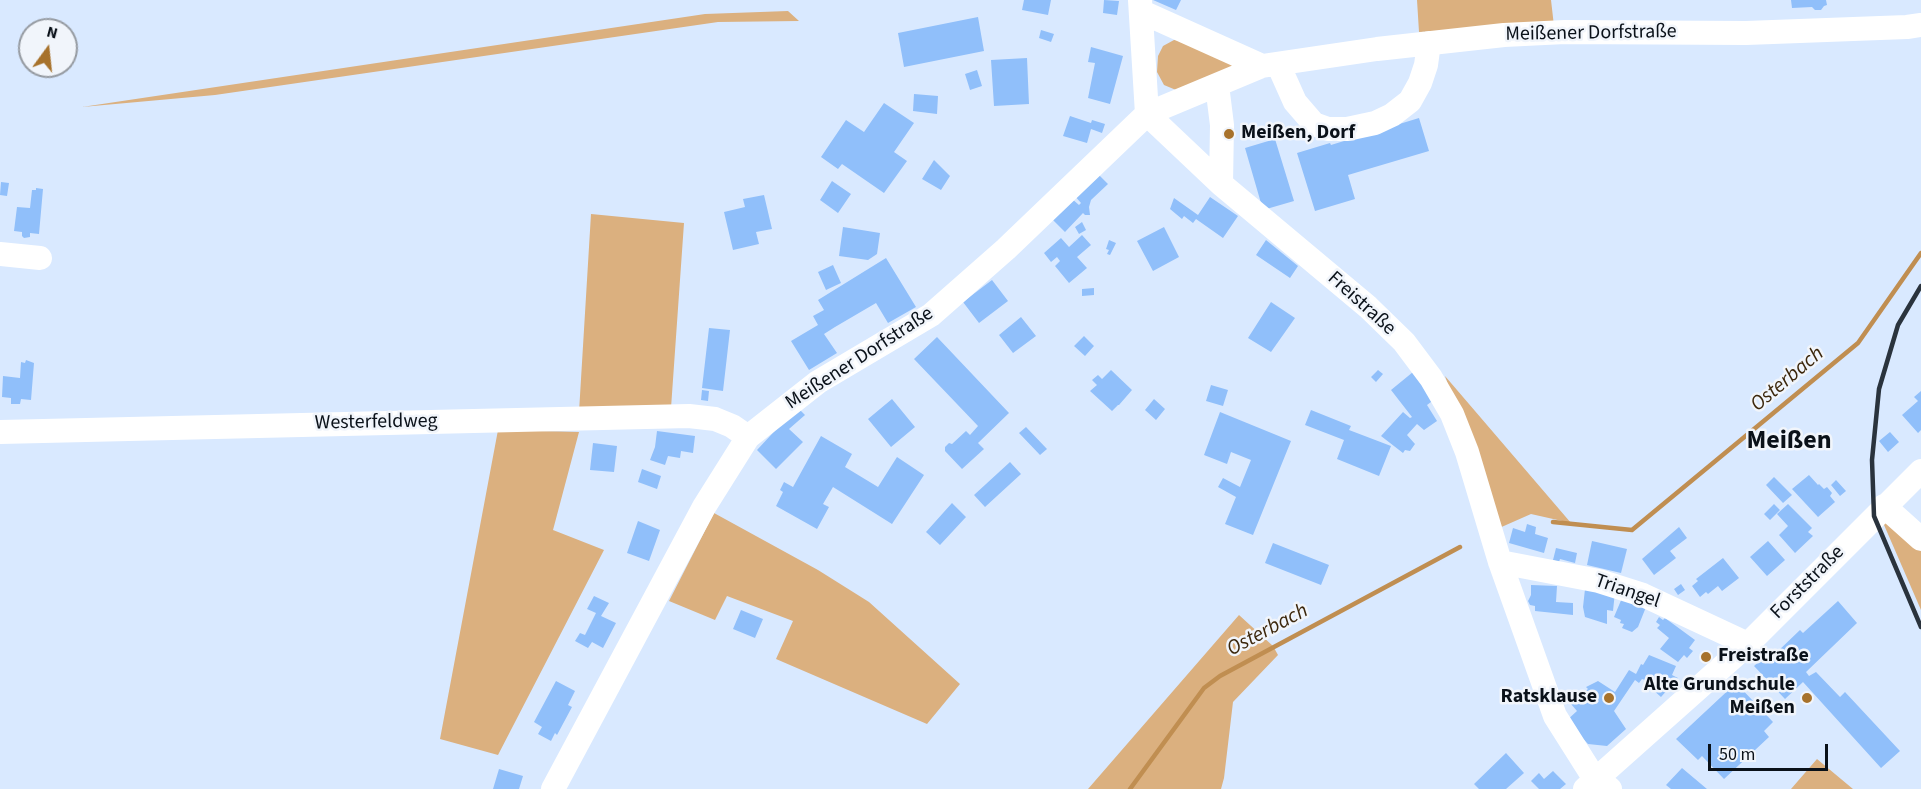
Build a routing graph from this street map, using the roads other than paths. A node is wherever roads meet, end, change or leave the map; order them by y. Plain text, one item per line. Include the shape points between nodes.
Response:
1 (1141, 6) edge
2 (1921, 25) edge
3 (1429, 43) junction
4 (1270, 65) junction
5 (1217, 85) junction
6 (1147, 114) junction
7 (1221, 184) junction
8 (0, 255) edge
9 (40, 258) dead end
10 (0, 432) edge
11 (748, 437) junction
12 (1921, 471) edge
13 (1884, 506) junction
14 (1921, 539) edge
15 (1500, 562) junction
16 (1748, 644) junction
17 (1597, 785) edge
18 (553, 789) edge

1 - 4 street
1 - 6 street
2 - 3 street, Meißener Dorfstraße via 1746,33 1565,32
3 - 4 street, Meißener Dorfstraße
3 - 4 street via 1426,65 1410,101 1375,123 1347,129 1314,124
4 - 5 street, Meißener Dorfstraße
5 - 6 street, Meißener Dorfstraße
5 - 7 street via 1222,125
6 - 7 street, Freistraße
6 - 11 street, Meißener Dorfstraße via 931,315 818,382
7 - 15 street, Freistraße via 1368,307 1404,342 1431,378 1452,414 1467,452
8 - 9 street
10 - 11 street, Westerfeldweg via 689,416 715,419
11 - 18 street, Meißener Dorfstraße via 704,507
12 - 13 street, Forststraße
13 - 14 street
13 - 16 street, Forststraße
15 - 16 street, Triangel via 1632,591
15 - 17 street, Freistraße via 1555,716
16 - 17 street, Forststraße

